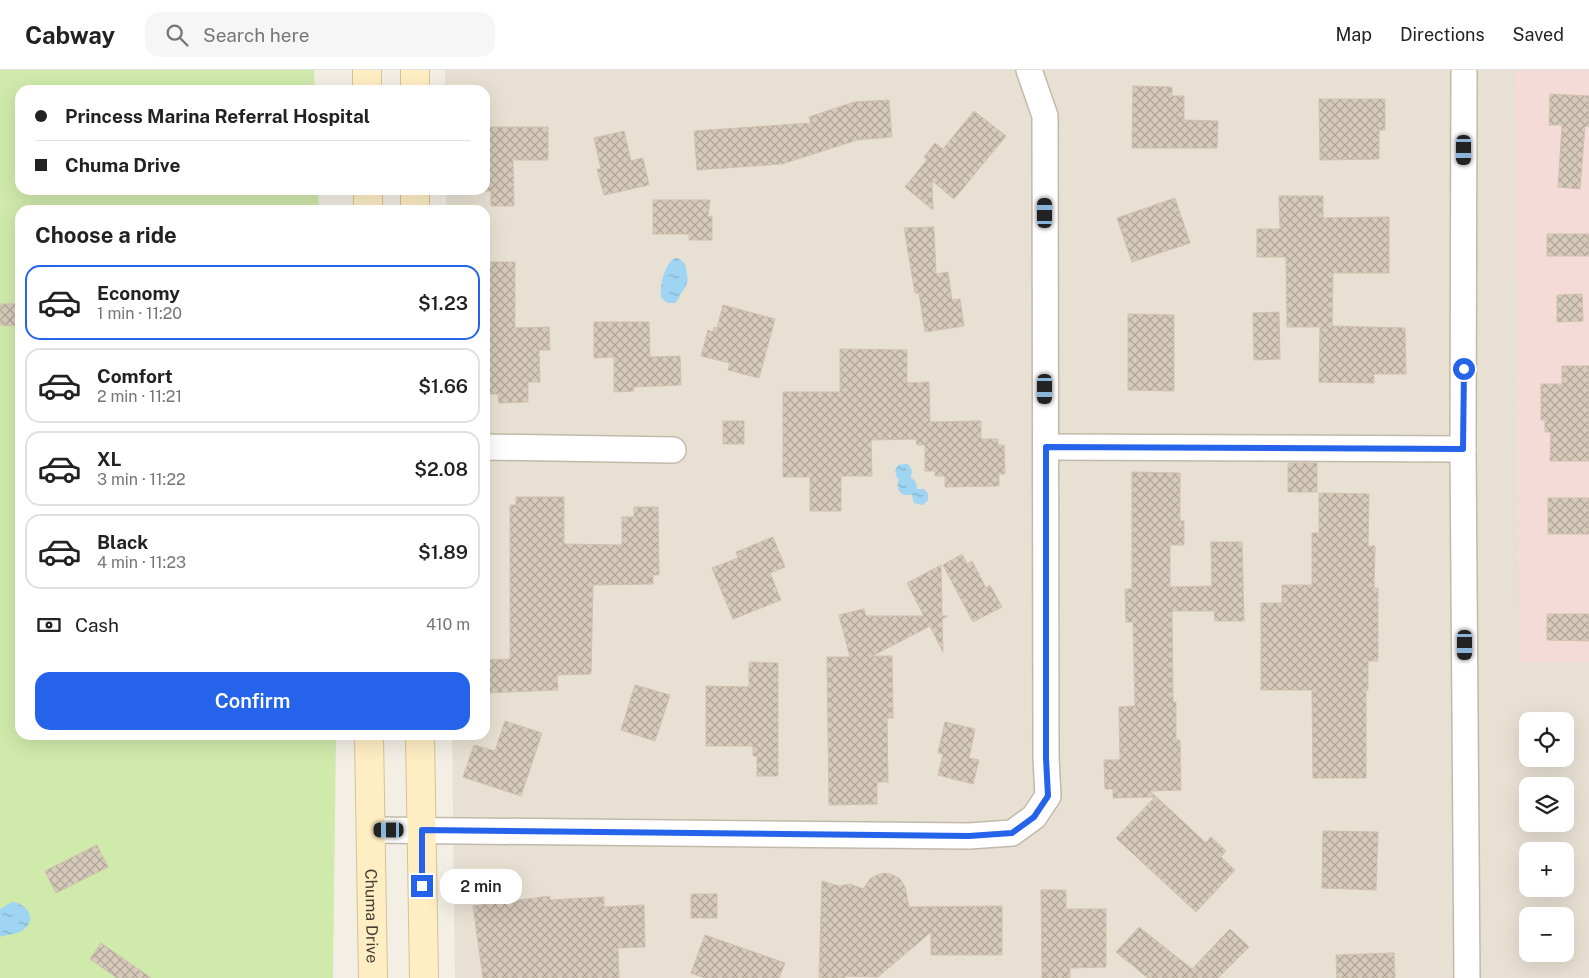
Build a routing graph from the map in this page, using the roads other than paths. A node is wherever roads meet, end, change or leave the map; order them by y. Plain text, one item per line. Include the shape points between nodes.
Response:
1 (367, 70) edge
2 (415, 70) edge
3 (1029, 70) edge
4 (1464, 70) edge
5 (368, 85) edge
6 (415, 85) edge
7 (490, 447) edge
8 (1046, 447) junction
9 (1463, 449) junction
10 (673, 450) dead end
11 (369, 740) edge
12 (420, 740) edge
13 (372, 830) junction
14 (422, 830) junction
15 (374, 978) edge
16 (424, 978) edge
17 (1467, 978) edge

1 - 5 main road
2 - 6 main road
3 - 8 street via 1045,116
4 - 9 street
7 - 10 street
8 - 9 street
8 - 14 street via 1048,796 1034,817 1012,833 969,836
9 - 17 street
11 - 13 main road, Chuma Drive
12 - 14 main road
13 - 14 street
13 - 15 main road, Chuma Drive
14 - 16 main road

